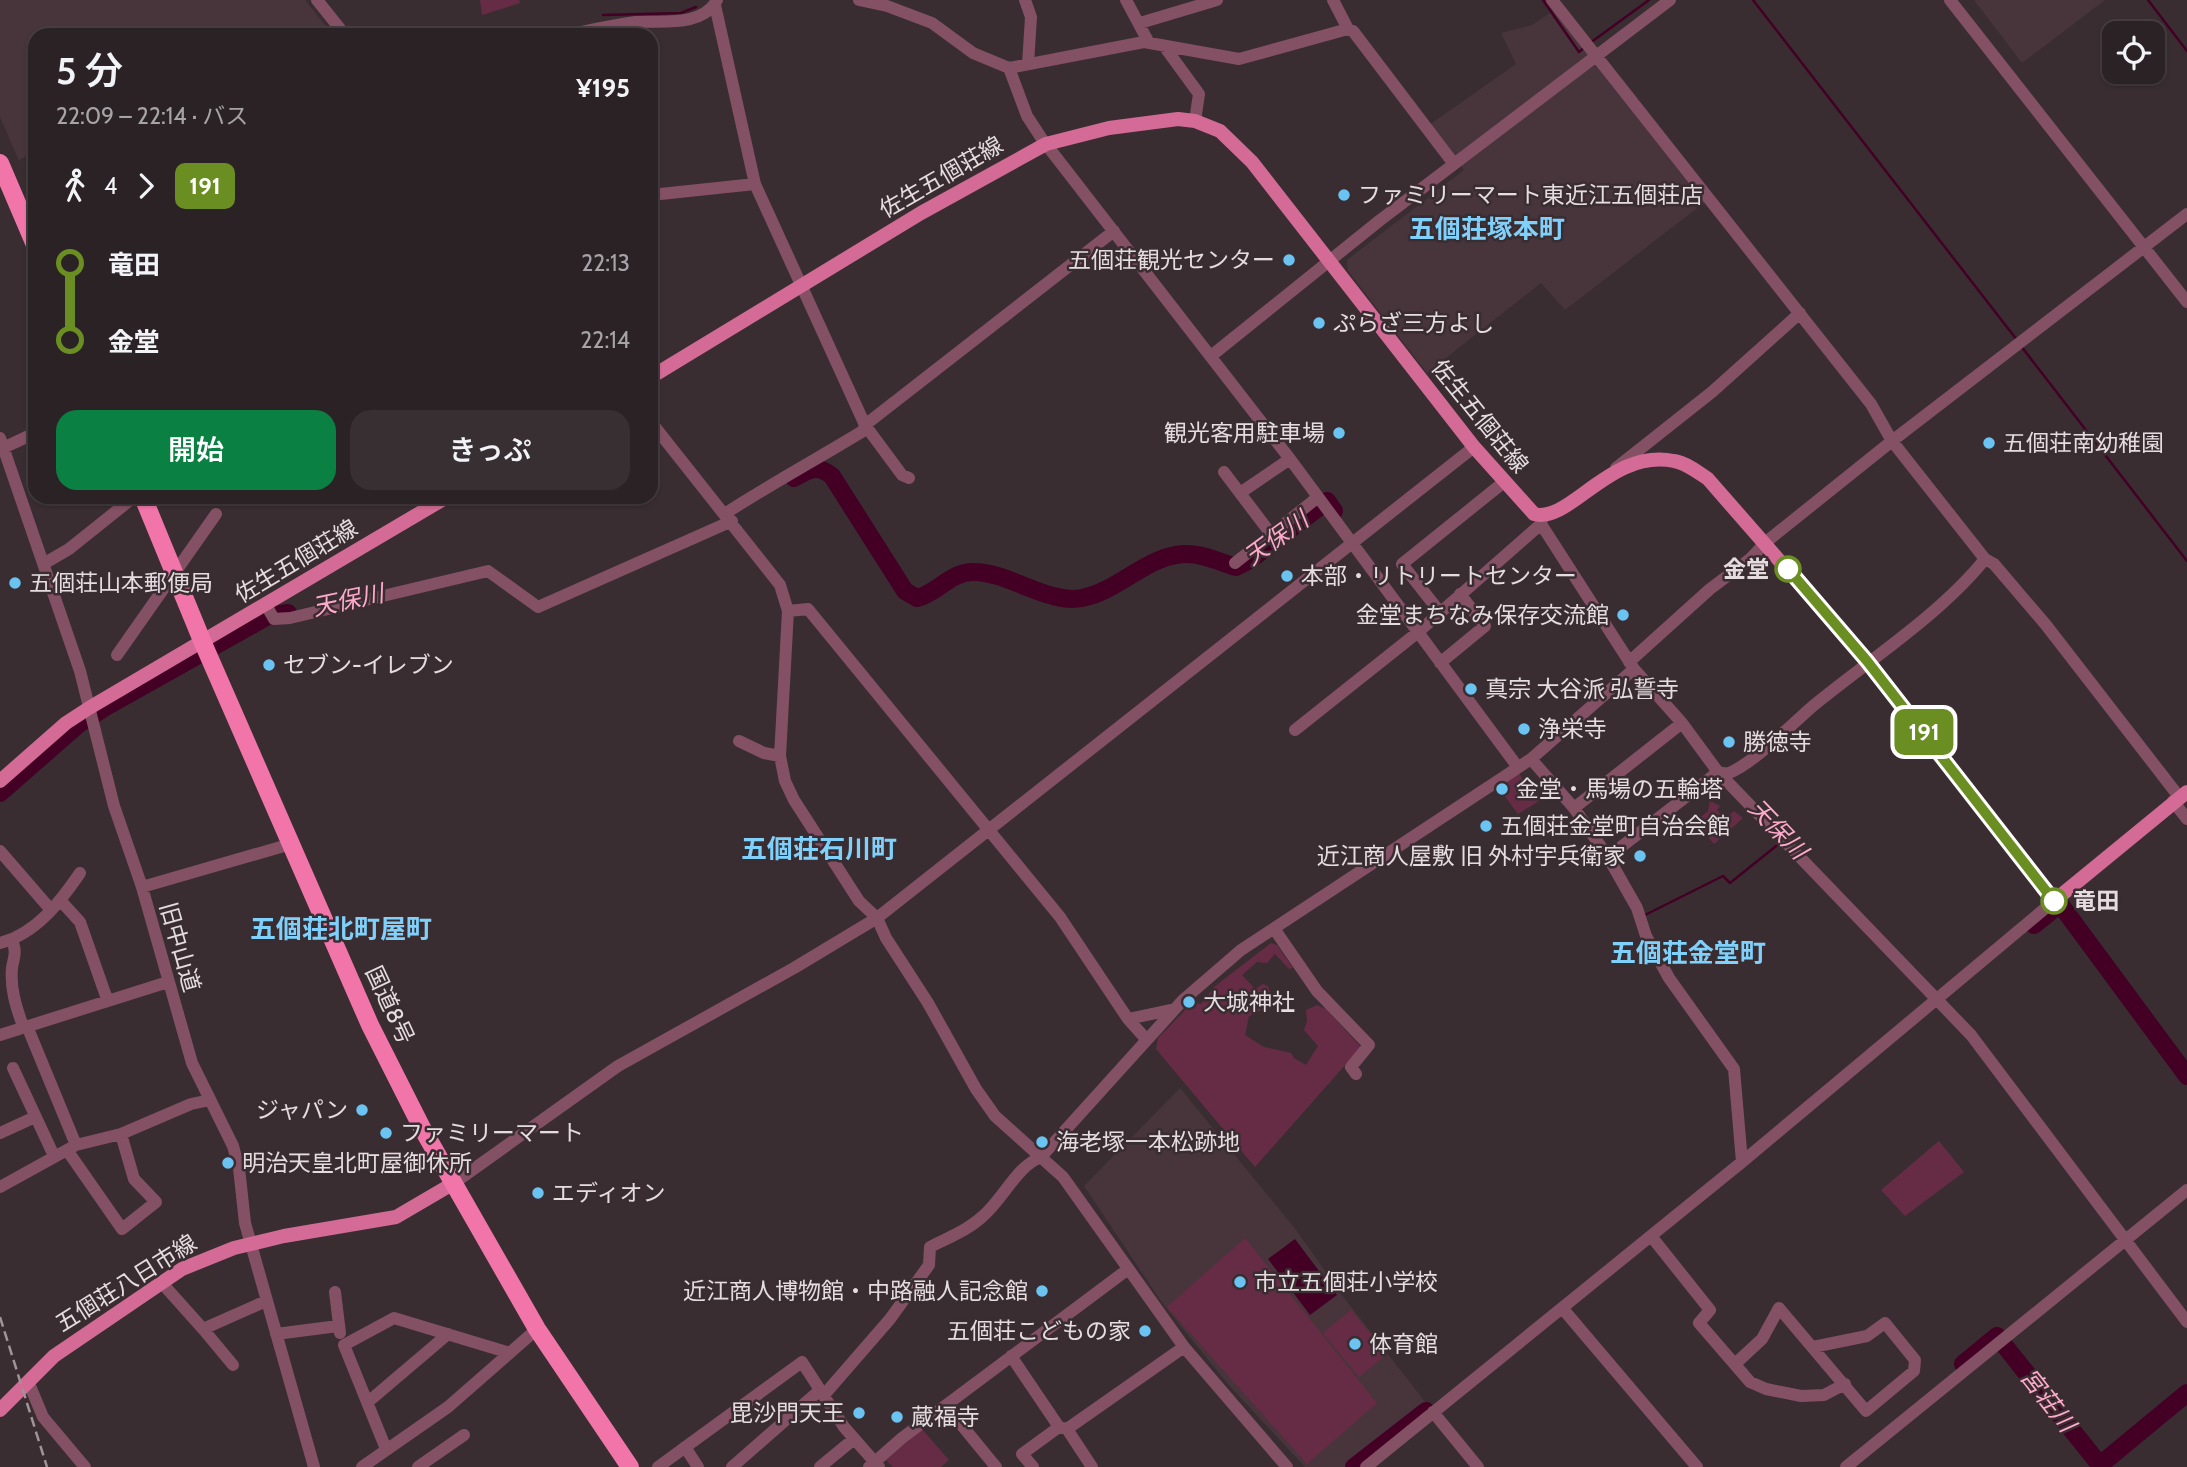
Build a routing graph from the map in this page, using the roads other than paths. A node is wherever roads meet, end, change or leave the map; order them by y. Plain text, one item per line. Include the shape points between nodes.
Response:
1 (317, 0) edge
2 (859, 0) edge
3 (1025, 0) edge
4 (1125, 0) edge
5 (1217, 0) edge
6 (1333, 0) edge
7 (1552, 0) edge
8 (1670, 0) edge
9 (1950, 0) edge
10 (716, 2) edge
11 (899, 5) edge
12 (1140, 23) junction
13 (339, 28) edge
14 (604, 28) edge
15 (1348, 29) junction
16 (1149, 43) junction
17 (1164, 46) junction
18 (1589, 48) junction
19 (1028, 64) junction
20 (1009, 68) junction
21 (1195, 121) junction
22 (1046, 144) junction
23 (0, 163) edge
24 (1454, 164) junction
25 (755, 184) junction
26 (658, 194) edge
27 (2187, 214) edge
28 (28, 229) edge
29 (1114, 231) junction
30 (2143, 249) junction
31 (1329, 260) junction
32 (801, 285) junction
33 (2187, 302) edge
34 (1800, 313) junction
35 (1211, 356) junction
36 (658, 373) edge
37 (865, 425) junction
38 (658, 431) edge
39 (28, 435) edge
40 (1892, 441) junction
41 (1, 443) edge
42 (1474, 446) junction
43 (1290, 459) junction
44 (1224, 472) dead end
45 (1611, 472) junction
46 (909, 478) dead end
47 (1504, 482) junction
48 (1240, 493) junction
49 (1320, 502) junction
50 (125, 504) edge
51 (146, 504) edge
52 (436, 504) edge
53 (216, 514) dead end
54 (729, 517) junction
55 (1542, 520) junction
56 (1270, 534) junction
57 (1355, 542) junction
58 (1766, 542) junction
59 (1985, 559) junction
60 (45, 563) junction
61 (1235, 563) dead end
62 (174, 574) junction
63 (1460, 594) junction
64 (788, 611) junction
65 (1439, 611) junction
66 (271, 612) junction
67 (1419, 630) junction
68 (203, 643) junction
69 (117, 655) dead end
70 (1443, 661) junction
71 (1867, 661) junction
72 (1631, 665) junction
73 (89, 708) junction
74 (1682, 723) junction
75 (1295, 730) dead end
76 (738, 741) dead end
77 (780, 755) junction
78 (1531, 759) junction
79 (1517, 766) junction
80 (1725, 773) junction
81 (0, 781) edge
82 (2180, 797) edge
83 (1576, 808) junction
84 (2187, 819) edge
85 (988, 829) junction
86 (291, 844) junction
87 (0, 851) edge
88 (1610, 856) junction
89 (80, 873) dead end
90 (142, 887) junction
91 (2054, 901) junction
92 (55, 905) junction
93 (877, 918) junction
94 (1275, 930) junction
95 (6, 942) edge
96 (168, 982) junction
97 (107, 999) junction
98 (1934, 999) junction
99 (1176, 1008) junction
100 (1128, 1019) junction
101 (25, 1026) junction
102 (0, 1035) edge
103 (1146, 1039) junction
104 (13, 1068) dead end
105 (1356, 1074) dead end
106 (209, 1100) junction
107 (35, 1117) junction
108 (0, 1133) edge
109 (121, 1134) junction
110 (72, 1148) junction
111 (54, 1156) junction
112 (1041, 1157) junction
113 (1742, 1162) junction
114 (454, 1183) junction
115 (0, 1187) edge
116 (2187, 1190) edge
117 (1651, 1236) junction
118 (252, 1243) junction
119 (2125, 1243) junction
120 (1128, 1270) junction
121 (161, 1282) junction
122 (335, 1292) dead end
123 (266, 1301) junction
124 (1563, 1309) junction
125 (2187, 1322) edge
126 (338, 1326) junction
127 (203, 1329) junction
128 (537, 1329) junction
129 (276, 1334) junction
130 (448, 1334) junction
131 (344, 1345) junction
132 (1184, 1347) junction
133 (1813, 1347) junction
134 (510, 1353) junction
135 (1011, 1356) junction
136 (1735, 1364) junction
137 (233, 1365) dead end
138 (28, 1381) junction
139 (1845, 1384) junction
140 (822, 1393) junction
141 (368, 1402) junction
142 (946, 1406) junction
143 (0, 1410) edge
144 (1433, 1412) junction
145 (1063, 1428) junction
146 (464, 1435) dead end
147 (854, 1439) junction
148 (685, 1447) junction
149 (386, 1449) junction
150 (875, 1466) edge
151 (85, 1467) edge
152 (314, 1467) edge
153 (362, 1467) edge
154 (418, 1467) edge
155 (630, 1467) edge
156 (658, 1467) edge
157 (698, 1467) edge
158 (732, 1467) edge
159 (820, 1467) edge
160 (996, 1467) edge
161 (1033, 1467) edge
162 (1092, 1467) edge
163 (1287, 1467) edge
164 (1366, 1467) edge
165 (1478, 1467) edge
166 (1697, 1467) edge
167 (1846, 1467) edge

1 - 13 street
2 - 11 street
3 - 19 street via 1031,17
4 - 12 street
5 - 12 street
6 - 15 street
7 - 18 street
8 - 18 street
9 - 30 street
10 - 14 street via 677,23 637,22
10 - 25 street
11 - 20 street via 973,53
12 - 16 street
15 - 17 street via 1238,60
15 - 24 street
16 - 17 street
16 - 19 street
17 - 21 street via 1199,94
18 - 24 street
18 - 34 street
19 - 20 street
20 - 22 street via 1027,116
21 - 22 main road, 佐生五個荘線 via 1153,121
21 - 31 main road, 佐生五個荘線 via 1220,131 1237,145
22 - 29 street
22 - 32 main road, 佐生五個荘線
23 - 28 highway
24 - 31 street
25 - 26 street
25 - 32 street
27 - 30 street
29 - 35 street
29 - 37 street
30 - 33 street
30 - 40 street
31 - 35 street
31 - 42 main road, 佐生五個荘線
32 - 36 main road, 佐生五個荘線
32 - 37 street
34 - 40 street via 1871,404
34 - 45 street via 1712,392
35 - 43 street
37 - 46 street
37 - 54 street via 863,431
38 - 54 street
39 - 41 street
40 - 58 street
40 - 59 street
41 - 60 street, 旧中山道
42 - 47 main road, 佐生五個荘線
42 - 57 street
43 - 48 street
43 - 49 street
44 - 48 street
45 - 55 main road
45 - 58 main road via 1652,460 1676,461 1708,479
47 - 55 main road, 佐生五個荘線
47 - 65 street via 1402,564
48 - 56 street
49 - 56 street
49 - 57 street
50 - 60 street
51 - 62 highway, 国道8号
52 - 66 main road, 佐生五個荘線
53 - 62 street
54 - 64 street via 780,585
54 - 66 street via 538,607 488,570 290,618
55 - 63 street
55 - 72 street
56 - 61 street
57 - 67 street
57 - 85 street
58 - 71 main road
58 - 72 street
59 - 71 street via 1911,630
59 - 82 street via 2046,625
60 - 73 street, 旧中山道
62 - 68 highway, 国道8号
62 - 69 street
63 - 65 street
63 - 70 street via 1485,625
64 - 77 street
64 - 85 street via 808,609
65 - 67 street
66 - 68 main road, 佐生五個荘線
67 - 70 street
67 - 75 street
68 - 73 main road, 佐生五個荘線
68 - 86 highway, 国道8号
70 - 79 street
71 - 80 street
71 - 91 main road
72 - 74 street
72 - 78 street
73 - 81 main road, 佐生五個荘線
73 - 90 street, 旧中山道 via 114,806
74 - 80 street
74 - 83 street
76 - 77 street
77 - 93 street via 794,800 859,901
78 - 79 street
78 - 83 street
79 - 94 street
80 - 88 street
80 - 98 street
82 - 84 street
82 - 91 main road
83 - 88 street
85 - 93 street
85 - 100 street via 1060,917
86 - 90 street
86 - 114 highway, 国道8号 via 370,1025
87 - 92 street
88 - 113 street via 1669,978 1734,1069
89 - 92 street
90 - 96 street, 旧中山道
91 - 98 street
92 - 95 street
92 - 97 street via 80,922
93 - 112 street via 976,1088 1008,1129
93 - 114 street via 618,1066
94 - 99 street via 1241,950
94 - 105 street via 1317,991 1369,1045 1351,1068
95 - 101 street via 17,951 12,968 14,1001
96 - 97 street
96 - 106 street, 旧中山道 via 192,1063
97 - 101 street
98 - 113 street
98 - 119 street via 1971,1035
99 - 100 street
99 - 103 street
100 - 103 street
101 - 102 street
101 - 110 street
103 - 112 street
104 - 107 street
106 - 109 street
106 - 118 street, 旧中山道 via 227,1131 239,1168
107 - 108 street
107 - 111 street
109 - 110 street
109 - 110 street via 134,1179 156,1202 122,1229
110 - 111 street
111 - 115 street
112 - 120 street via 1076,1194
112 - 140 street via 1032,1160 981,1219 930,1247 929,1265 890,1319
113 - 117 street
114 - 118 main road, 五個荘八日市線 via 396,1217
114 - 128 highway, 国道8号
116 - 119 street
117 - 124 street
117 - 136 street via 1710,1310 1699,1324
118 - 121 main road, 五個荘八日市線 via 205,1258
118 - 123 street, 旧中山道
119 - 125 street
119 - 167 street
120 - 132 street
120 - 135 street
121 - 127 street
121 - 138 main road, 五個荘八日市線 via 54,1356
122 - 126 street
123 - 127 street
123 - 129 street, 旧中山道
124 - 144 street
124 - 166 street
126 - 129 street
126 - 131 street
127 - 137 street
128 - 134 street
128 - 155 highway, 国道8号
129 - 152 street, 旧中山道
130 - 131 street via 394,1318
130 - 134 street
130 - 141 street
131 - 141 street
132 - 145 street
132 - 163 street
133 - 136 street via 1779,1308 1762,1339
133 - 139 street
133 - 139 street via 1867,1336 1885,1324 1915,1360 1914,1371 1866,1411
134 - 149 street via 448,1407
135 - 142 street
135 - 145 street
136 - 139 street via 1751,1382 1801,1396 1824,1395
138 - 143 main road, 五個荘八日市線
138 - 151 street via 43,1417
140 - 147 street
140 - 148 street via 802,1362
140 - 158 street
141 - 149 street
142 - 150 street via 902,1438
142 - 160 street
144 - 164 street
144 - 165 street
145 - 161 street via 1022,1454
145 - 162 street
146 - 154 street
147 - 150 street
147 - 159 street
148 - 156 street
148 - 157 street
149 - 153 street

